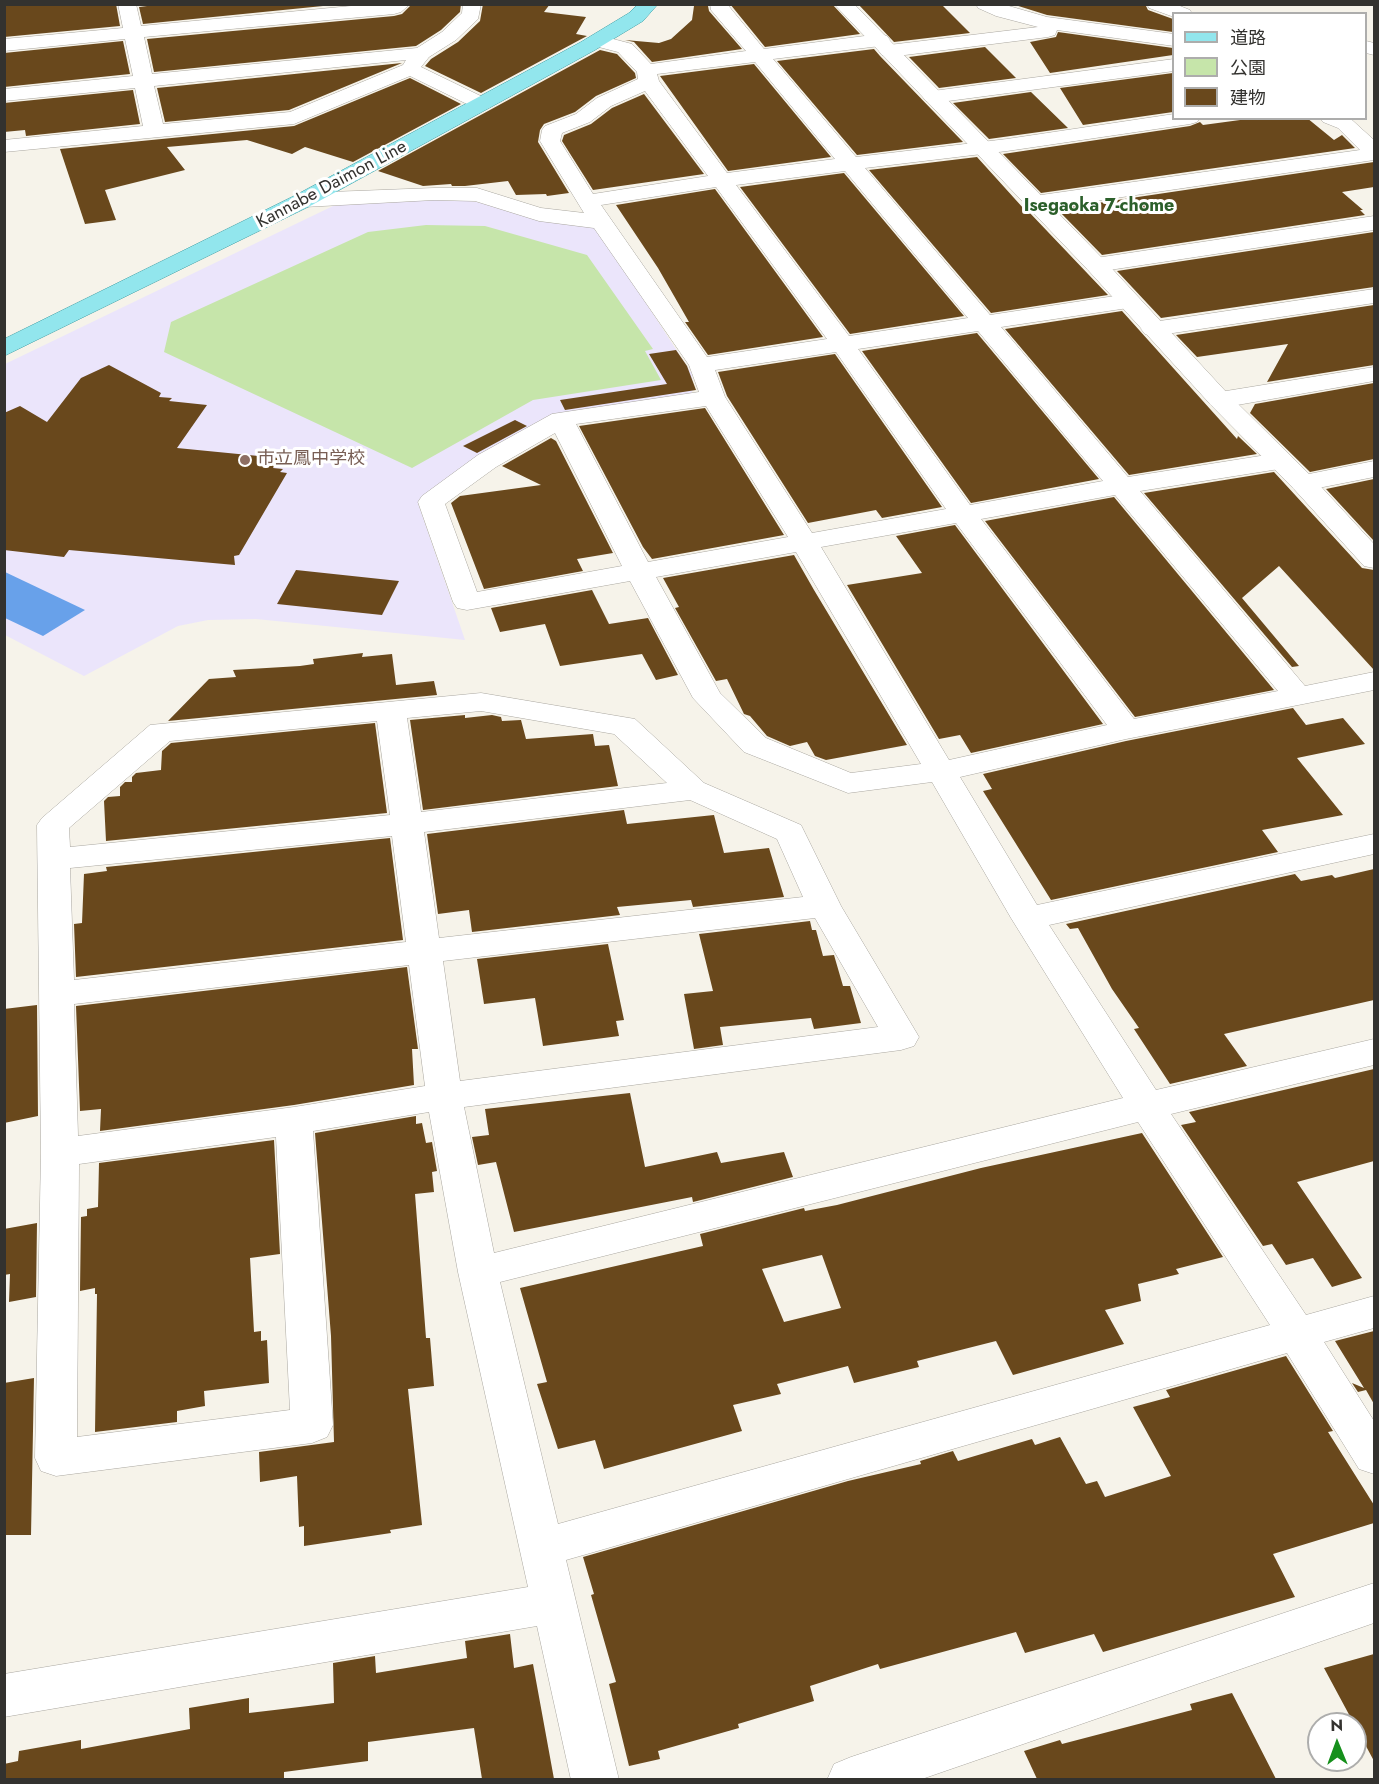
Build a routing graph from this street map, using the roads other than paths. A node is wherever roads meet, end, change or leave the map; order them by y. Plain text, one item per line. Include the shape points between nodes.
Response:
1 (127, 4) edge
2 (400, 4) edge
3 (472, 4) edge
4 (649, 4) edge
5 (843, 4) edge
6 (985, 4) edge
7 (1156, 4) edge
8 (718, 6) dead end
9 (1178, 12) edge
10 (1077, 28) junction
11 (133, 33) junction
12 (598, 40) junction
13 (1172, 40) edge
14 (4, 45) edge
15 (885, 46) junction
16 (422, 53) junction
17 (759, 56) junction
18 (1172, 65) edge
19 (410, 69) junction
20 (648, 76) junction
21 (142, 81) junction
22 (4, 95) edge
23 (933, 97) junction
24 (482, 104) junction
25 (1177, 120) edge
26 (1337, 121) edge
27 (154, 130) junction
28 (1374, 130) edge
29 (4, 146) edge
30 (980, 147) junction
31 (1374, 152) edge
32 (849, 164) junction
33 (722, 180) junction
34 (304, 200) junction
35 (1034, 203) junction
36 (595, 211) junction
37 (1374, 223) edge
38 (1096, 265) junction
39 (1374, 296) edge
40 (1128, 301) junction
41 (984, 322) junction
42 (1153, 329) junction
43 (843, 344) junction
44 (4, 349) edge
45 (701, 365) junction
46 (1374, 374) edge
47 (713, 397) junction
48 (1220, 400) junction
49 (561, 419) junction
50 (1279, 461) junction
51 (1374, 469) edge
52 (1303, 483) junction
53 (1120, 486) junction
54 (964, 515) junction
55 (805, 543) junction
56 (1374, 560) edge
57 (639, 572) junction
58 (1374, 681) edge
59 (1297, 695) junction
60 (391, 710) junction
61 (1126, 730) junction
62 (942, 771) junction
63 (693, 790) junction
64 (406, 824) junction
65 (1374, 844) edge
66 (52, 859) junction
67 (824, 906) junction
68 (1028, 918) junction
69 (425, 953) junction
70 (56, 994) junction
71 (1374, 1053) edge
72 (444, 1096) junction
73 (1147, 1106) junction
74 (294, 1121) junction
75 (60, 1153) junction
76 (478, 1272) junction
77 (1374, 1312) edge
78 (1297, 1334) junction
79 (1374, 1456) edge
80 (541, 1548) junction
81 (555, 1603) junction
82 (1374, 1603) edge
83 (4, 1696) edge
84 (595, 1779) edge
85 (851, 1779) edge

1 - 11 street
2 - 11 street via 394,8
3 - 16 street via 471,15 449,36
4 - 12 main road, Kannabe Daimon Line via 636,17
5 - 15 street
6 - 10 street via 1003,12
7 - 9 street
8 - 17 street
10 - 13 street
10 - 15 street
11 - 14 street
11 - 21 street
12 - 20 street via 625,48
12 - 24 main road, Kannabe Daimon Line
15 - 17 street
15 - 23 street
16 - 19 street
16 - 21 street
17 - 20 street
17 - 32 street
18 - 23 street
19 - 24 street
19 - 27 street via 294,118
20 - 33 street
20 - 36 street via 583,118 552,130 550,141
21 - 22 street
21 - 27 street
23 - 30 street
24 - 34 main road, Kannabe Daimon Line
25 - 30 street
26 - 28 street
26 - 31 street
27 - 29 street
30 - 32 street
30 - 35 street
31 - 35 street
32 - 33 street
32 - 41 street
33 - 36 street
33 - 43 street
34 - 36 street via 477,195 539,214
34 - 44 main road, Kannabe Daimon Line
35 - 38 street
36 - 45 street
37 - 38 street
38 - 40 street
39 - 42 street
40 - 41 street
40 - 42 street
41 - 43 street
41 - 53 street
42 - 48 street
43 - 45 street
43 - 54 street
45 - 47 street
46 - 48 street
47 - 49 street
47 - 55 street
48 - 50 street
49 - 57 street
49 - 57 street via 487,461 431,502 467,602
50 - 52 street
50 - 53 street
51 - 52 street
52 - 56 street
53 - 54 street
53 - 59 street
54 - 55 street
54 - 61 street
55 - 57 street
55 - 62 street
57 - 62 street via 708,698 755,745 848,783
58 - 59 street
59 - 61 street
60 - 63 street via 481,702 624,726
60 - 64 street
60 - 66 street via 161,732 53,825
61 - 62 street
62 - 68 street
63 - 64 street
63 - 67 street via 790,832
64 - 66 street
64 - 69 street
65 - 68 street
66 - 70 street
67 - 69 street
67 - 72 street via 901,1038
68 - 73 street
69 - 70 street
69 - 72 street
70 - 75 street
71 - 73 street
72 - 74 street
72 - 76 street
73 - 76 street
73 - 78 street
74 - 75 street
74 - 75 street via 312,1425 56,1458
76 - 80 street
77 - 78 street
78 - 79 street
78 - 80 street
80 - 81 street
81 - 83 street
81 - 84 street
82 - 85 street

